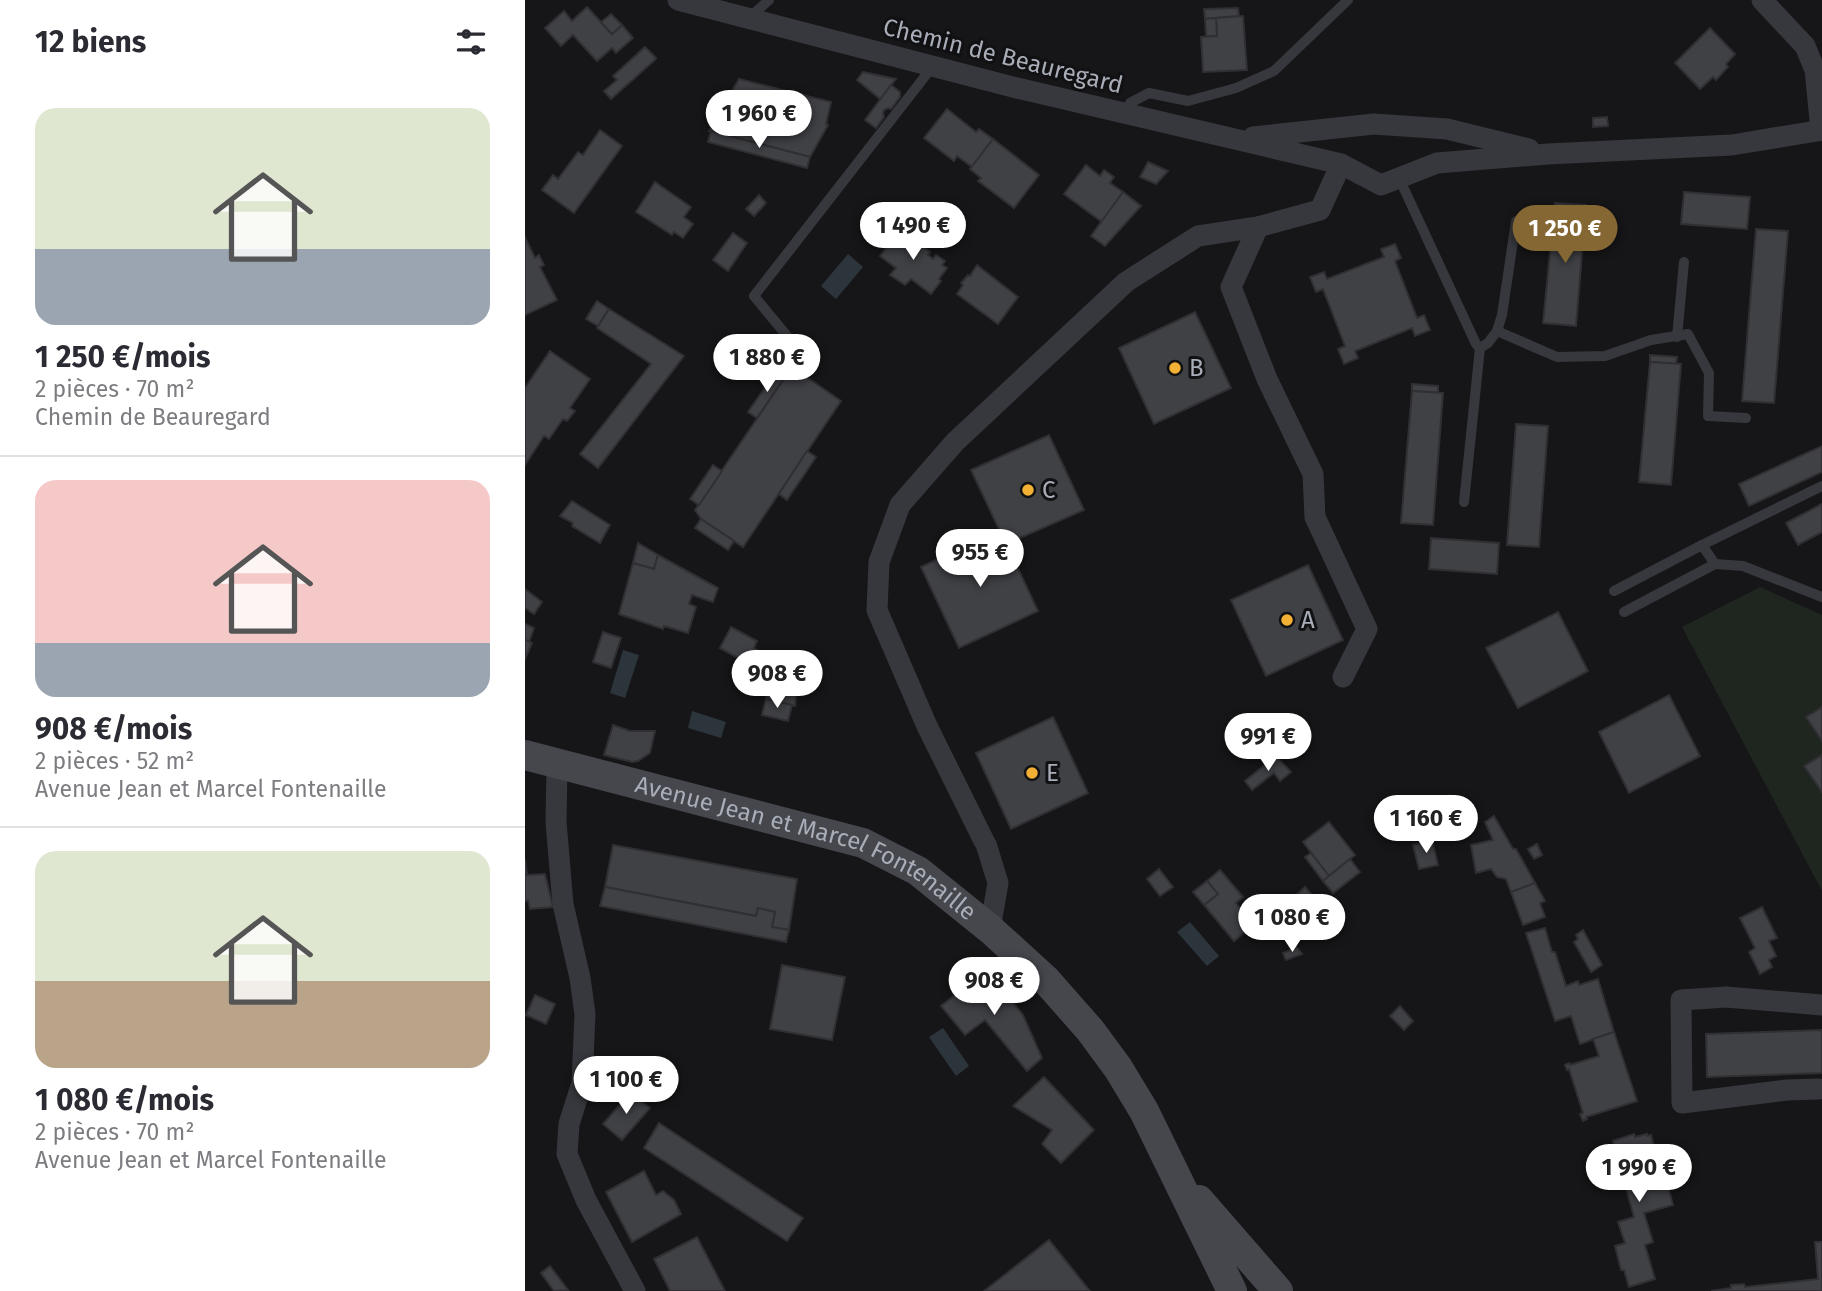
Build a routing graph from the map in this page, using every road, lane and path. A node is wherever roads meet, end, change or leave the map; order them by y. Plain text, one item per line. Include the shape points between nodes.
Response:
1 (678, 0) edge
2 (769, 0) edge
3 (1348, 0) edge
4 (1762, 0) edge
5 (749, 18) junction
6 (1813, 49) edge
7 (933, 66) junction
8 (1126, 114) junction
9 (1821, 130) edge
10 (1234, 139) junction
11 (1548, 154) junction
12 (1341, 164) junction
13 (1399, 178) junction
14 (1516, 221) dead end
15 (1258, 227) junction
16 (1684, 262) dead end
17 (1497, 331) junction
18 (787, 336) dead end
19 (1677, 337) junction
20 (1480, 348) junction
21 (1746, 418) dead end
22 (1822, 486) edge
23 (1464, 502) dead end
24 (1702, 545) junction
25 (1715, 564) junction
26 (1614, 591) dead end
27 (1822, 597) edge
28 (1624, 612) dead end
29 (1343, 677) dead end
30 (525, 755) edge
31 (557, 764) junction
32 (990, 929) junction
33 (1822, 1005) edge
34 (1819, 1089) dead end
35 (1172, 1167) junction
36 (635, 1291) edge
37 (1232, 1291) edge
38 (1278, 1291) edge

1 - 5 street, Chemin de Beauregard
2 - 5 lane
3 - 8 lane via 1274,71 1236,88 1188,101 1149,93 1130,103
4 - 6 street
5 - 7 street, Chemin de Beauregard
6 - 9 street
7 - 8 street, Chemin de Beauregard
7 - 18 lane via 754,296
8 - 10 street, Chemin de Beauregard
9 - 11 street, Chemin de Beauregard via 1732,145
10 - 11 street, Chemin de Beauregard via 1374,124 1447,129
10 - 12 street, Chemin de Beauregard
11 - 13 street, Chemin de Beauregard via 1437,163
12 - 13 street, Chemin de Beauregard via 1381,185
12 - 15 street via 1320,210
13 - 20 lane
14 - 17 lane
15 - 29 street via 1231,287 1313,474 1315,517 1367,629
15 - 32 street via 1198,236 1126,282 955,442 900,505 879,562 877,610 926,726 985,843 998,883
16 - 19 lane
17 - 19 lane via 1557,357 1605,356 1651,340
17 - 20 lane
19 - 21 lane via 1688,334 1709,373 1707,416
20 - 23 lane
22 - 24 lane
24 - 25 lane
24 - 26 lane
25 - 27 lane via 1743,566
25 - 28 lane
30 - 31 main road, Avenue Jean et Marcel Fontenaille
31 - 32 main road, Avenue Jean et Marcel Fontenaille via 863,843 918,871
31 - 36 street via 563,904 585,1014 582,1083 569,1124 567,1154
32 - 35 main road, Avenue Jean et Marcel Fontenaille via 1045,979 1090,1030 1125,1079
33 - 34 street via 1726,997 1681,999 1682,1103
35 - 37 main road, Avenue Jean et Marcel Fontenaille
35 - 38 main road, Avenue Jean et Marcel Fontenaille

